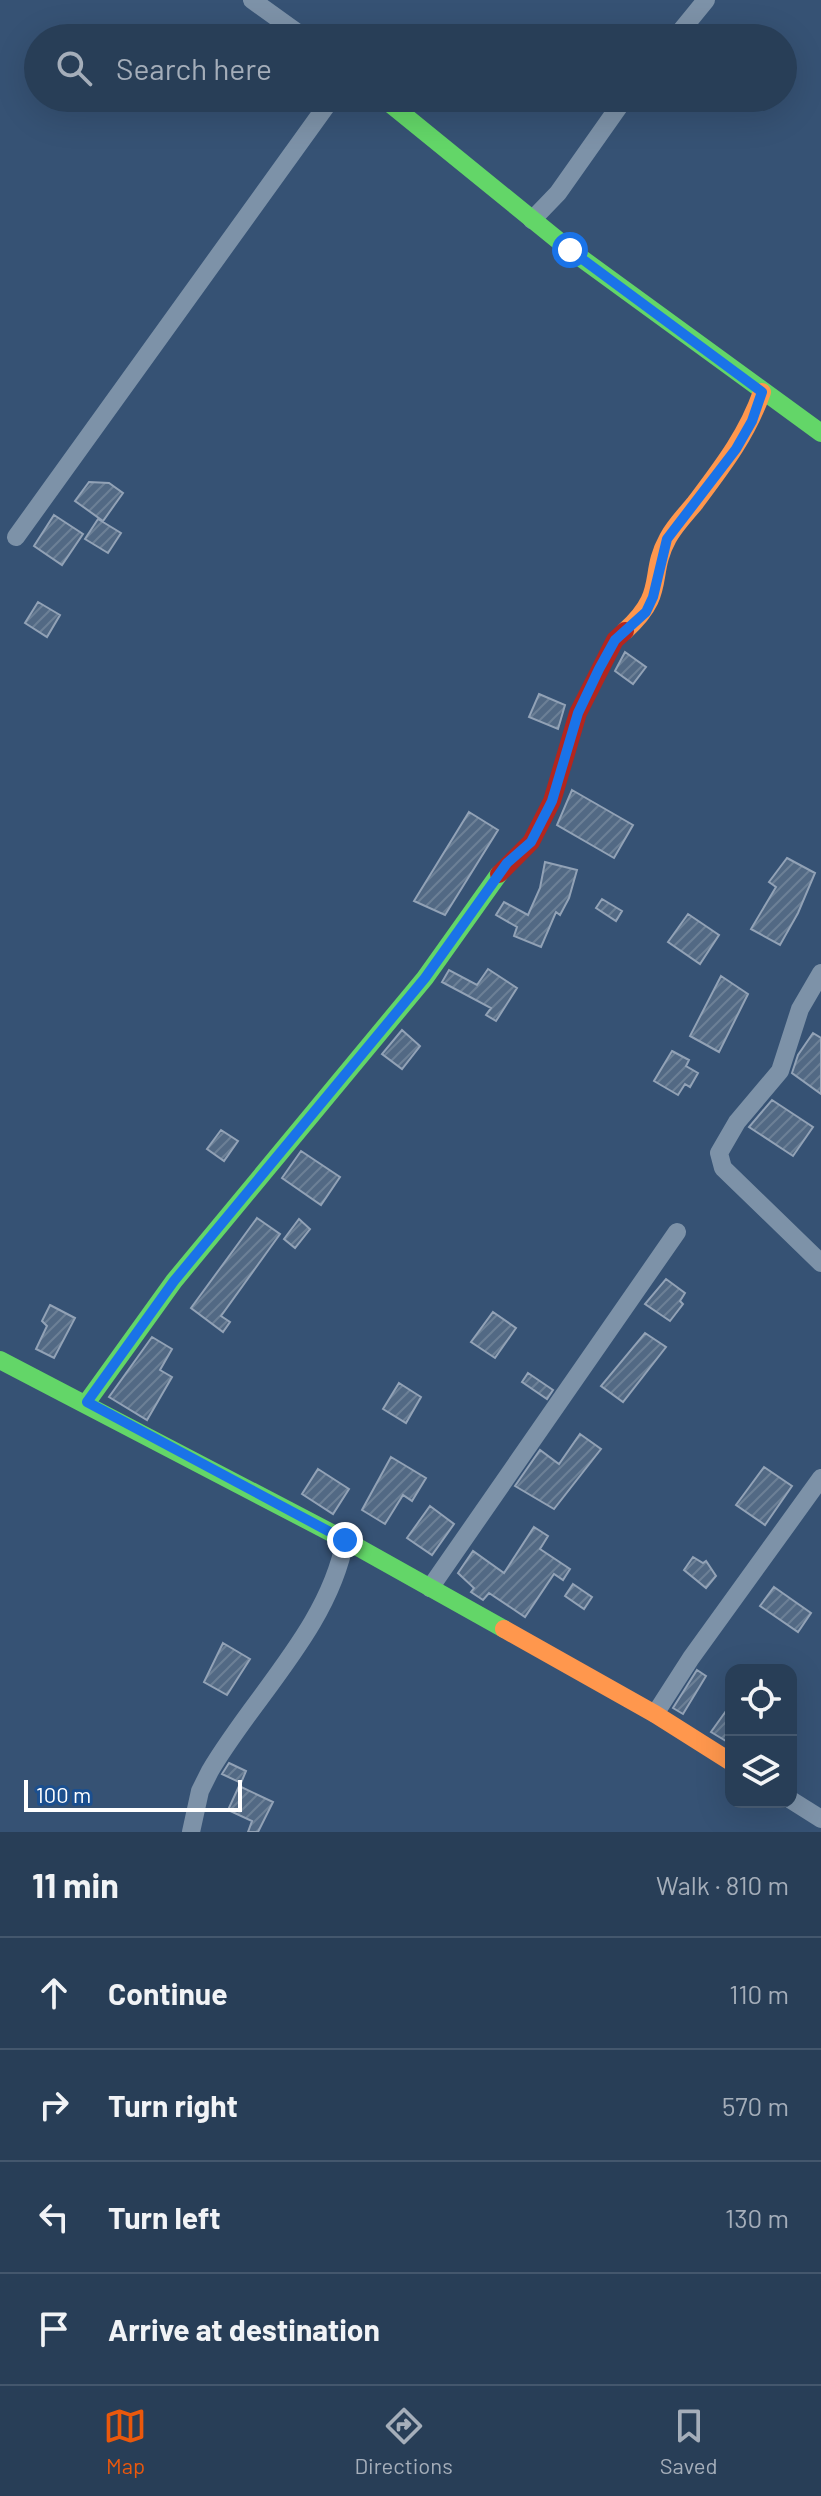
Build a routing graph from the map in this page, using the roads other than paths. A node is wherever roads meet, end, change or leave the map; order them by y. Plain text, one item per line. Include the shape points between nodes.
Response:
1 (252, 0) edge
2 (706, 0) edge
3 (285, 24) edge
4 (686, 24) edge
5 (322, 112) edge
6 (400, 112) edge
7 (615, 112) edge
8 (532, 220) junction
9 (762, 392) junction
10 (821, 433) edge
11 (16, 537) dead end
12 (821, 973) edge
13 (677, 1232) dead end
14 (821, 1263) edge
15 (0, 1360) edge
16 (87, 1402) junction
17 (821, 1478) edge
18 (345, 1540) junction
19 (430, 1588) junction
20 (655, 1714) junction
21 (725, 1758) edge
22 (797, 1804) edge
23 (821, 1819) edge
24 (191, 1832) edge

1 - 3 street
2 - 4 street
5 - 11 street
6 - 8 street
7 - 8 street via 558,193
8 - 9 street
9 - 10 street
9 - 16 street via 736,449 667,539 646,612 615,640 599,669 578,713 552,801 531,842 507,863 425,978 174,1281
12 - 14 street via 800,1009 780,1071 737,1122 719,1153 723,1168
13 - 19 street
15 - 16 street
16 - 18 street
17 - 20 street
18 - 19 street
18 - 24 street via 341,1569 323,1605 210,1771
19 - 20 street
20 - 21 street
22 - 23 street

